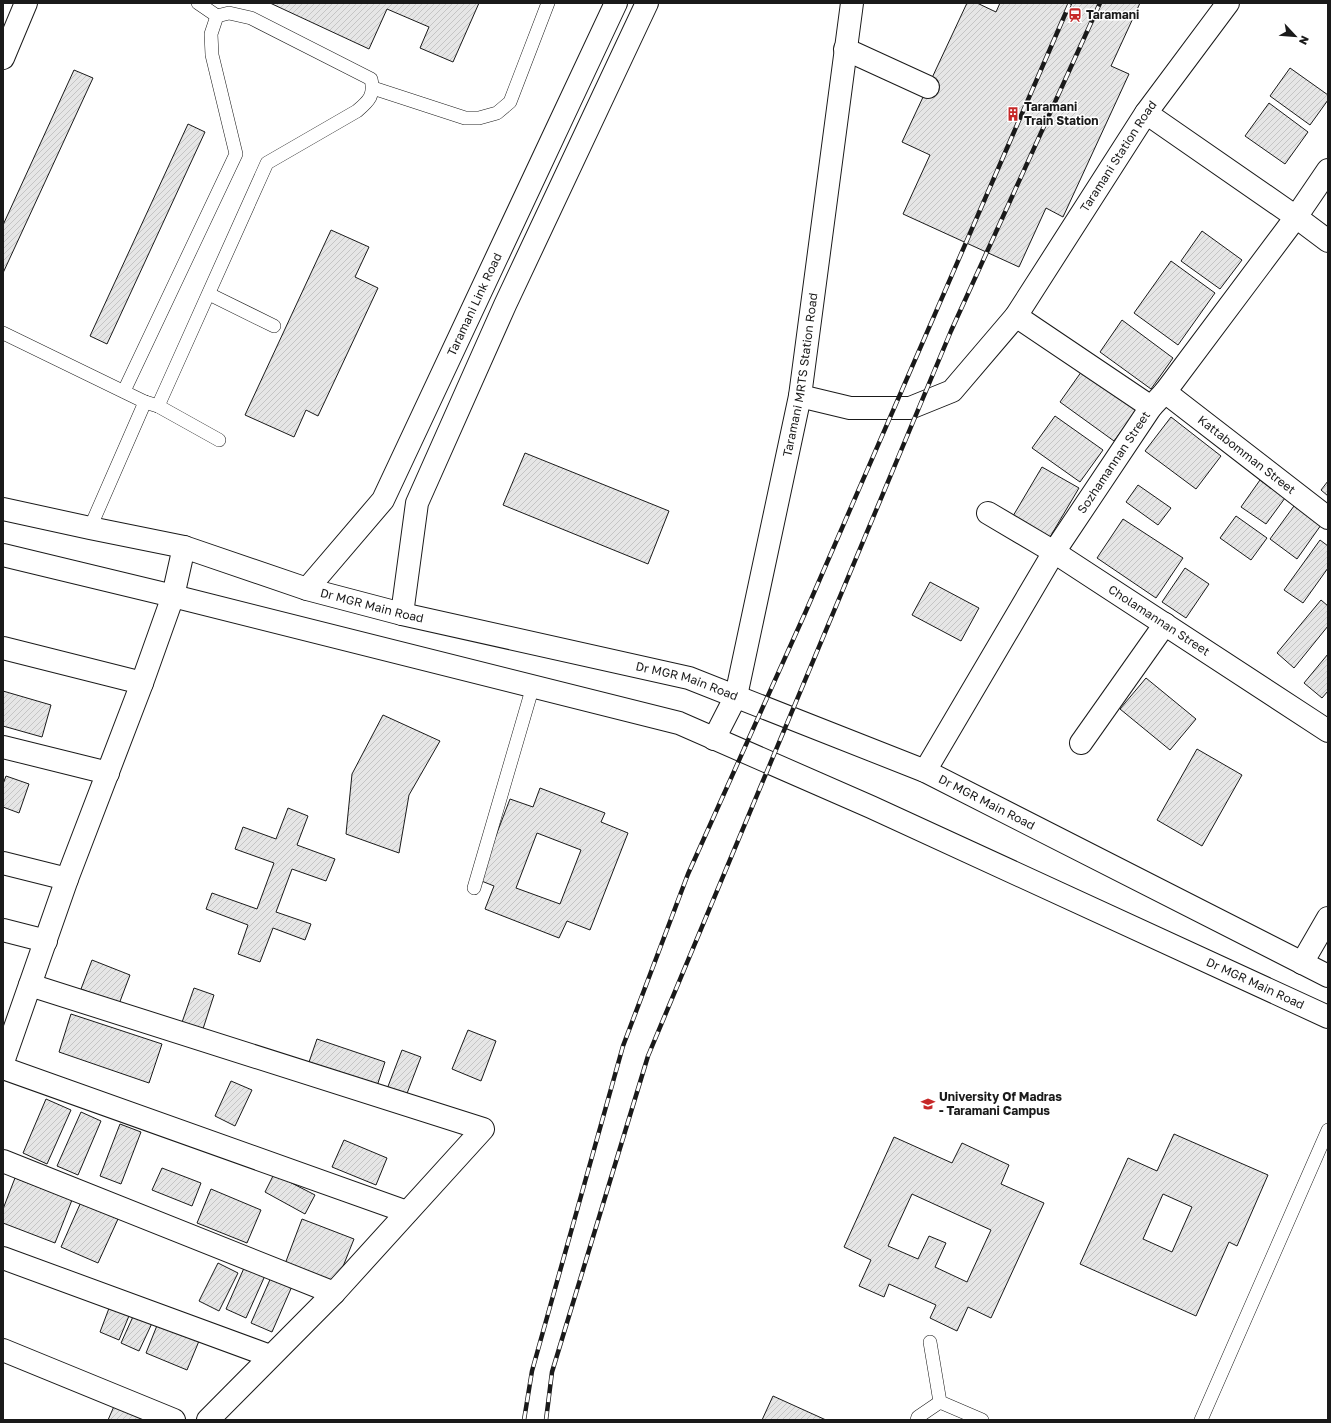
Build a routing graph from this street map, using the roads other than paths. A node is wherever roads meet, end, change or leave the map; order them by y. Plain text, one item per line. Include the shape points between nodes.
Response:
1 (26, 3) edge
2 (198, 3) edge
3 (548, 3) edge
4 (616, 3) edge
5 (647, 3) edge
6 (852, 3) edge
7 (1228, 3) edge
8 (217, 16) junction
9 (845, 49) junction
10 (3, 58) edge
11 (928, 87) dead end
12 (373, 88) junction
13 (1146, 113) junction
14 (1328, 170) edge
15 (1296, 217) junction
16 (1328, 241) edge
17 (209, 294) junction
18 (1016, 316) junction
19 (274, 326) dead end
20 (3, 334) edge
21 (124, 391) junction
22 (800, 396) junction
23 (1158, 399) junction
24 (145, 402) junction
25 (158, 406) junction
26 (219, 440) dead end
27 (3, 509) edge
28 (988, 513) dead end
29 (1328, 518) edge
30 (90, 528) junction
31 (184, 547) junction
32 (1054, 552) junction
33 (3, 555) edge
34 (307, 589) junction
35 (173, 596) junction
36 (402, 614) junction
37 (1165, 624) junction
38 (3, 648) edge
39 (142, 683) junction
40 (533, 686) junction
41 (736, 696) junction
42 (1328, 732) edge
43 (714, 739) junction
44 (1081, 743) dead end
45 (3, 747) edge
46 (924, 771) junction
47 (108, 773) junction
48 (3, 862) edge
49 (67, 879) junction
50 (474, 888) dead end
51 (1328, 918) edge
52 (3, 930) edge
53 (46, 941) junction
54 (1302, 963) junction
55 (1328, 976) edge
56 (30, 985) junction
57 (1328, 1017) edge
58 (6, 1041) edge
59 (3, 1062) edge
60 (3, 1068) edge
61 (1328, 1130) edge
62 (3, 1161) edge
63 (407, 1212) junction
64 (3, 1258) edge
65 (334, 1293) junction
66 (930, 1342) dead end
67 (3, 1350) edge
68 (270, 1356) junction
69 (940, 1402) junction
70 (174, 1420) edge
71 (208, 1420) edge
72 (917, 1420) edge
73 (982, 1420) edge
74 (1201, 1420) edge

1 - 10 street
2 - 8 lane
3 - 12 lane via 510,102 497,113 479,118 465,118
4 - 34 street, Taramani Link Road via 383,500
5 - 36 street via 505,305 418,503
6 - 9 street, Taramani MRTS Station Road
7 - 13 street, Taramani Station Road
8 - 12 lane via 229,13 251,18 371,79
8 - 21 lane via 211,34 212,56 236,154
9 - 11 street
9 - 22 street, Taramani MRTS Station Road
12 - 17 lane via 369,102 357,111 267,164
13 - 15 street
13 - 18 street, Taramani Station Road
14 - 15 street, Sozhamannan Street
15 - 16 street
15 - 23 street, Sozhamannan Street
17 - 19 lane
17 - 25 lane
18 - 22 street, Taramani Station Road via 952,391 910,408 850,408
18 - 23 street, Kattabomman Street
20 - 21 lane
21 - 24 lane
22 - 41 street, Taramani MRTS Station Road
23 - 29 street, Kattabomman Street
23 - 32 street, Sozhamannan Street
24 - 25 lane
24 - 30 lane
25 - 26 lane
27 - 30 street, Dr MGR Main Road
28 - 32 street, Cholamannan Street
30 - 31 street, Dr MGR Main Road
31 - 34 street, Dr MGR Main Road
31 - 35 street
32 - 37 street, Cholamannan Street
32 - 46 street, Sozhamannan Street
33 - 35 street, Dr MGR Main Road
34 - 36 street, Dr MGR Main Road
35 - 39 street
35 - 40 street, Dr MGR Main Road
36 - 41 street, Dr MGR Main Road via 689,678
37 - 42 street, Cholamannan Street
37 - 44 street
38 - 39 street
39 - 47 street
40 - 43 street, Dr MGR Main Road via 679,723
40 - 50 lane
41 - 43 street, Taramani MRTS Station Road
41 - 46 street, Dr MGR Main Road
43 - 57 street, Dr MGR Main Road via 871,807
45 - 47 street
46 - 54 street, Dr MGR Main Road
47 - 49 street
48 - 49 street
49 - 53 street
51 - 54 street
52 - 53 street
53 - 56 street
54 - 55 street, Dr MGR Main Road
56 - 58 street
56 - 63 street via 483,1129
58 - 59 street
60 - 63 street
61 - 74 lane
62 - 65 street
63 - 65 street
64 - 68 street
65 - 68 street
66 - 69 lane
67 - 70 street
68 - 71 street
69 - 72 lane
69 - 73 lane

